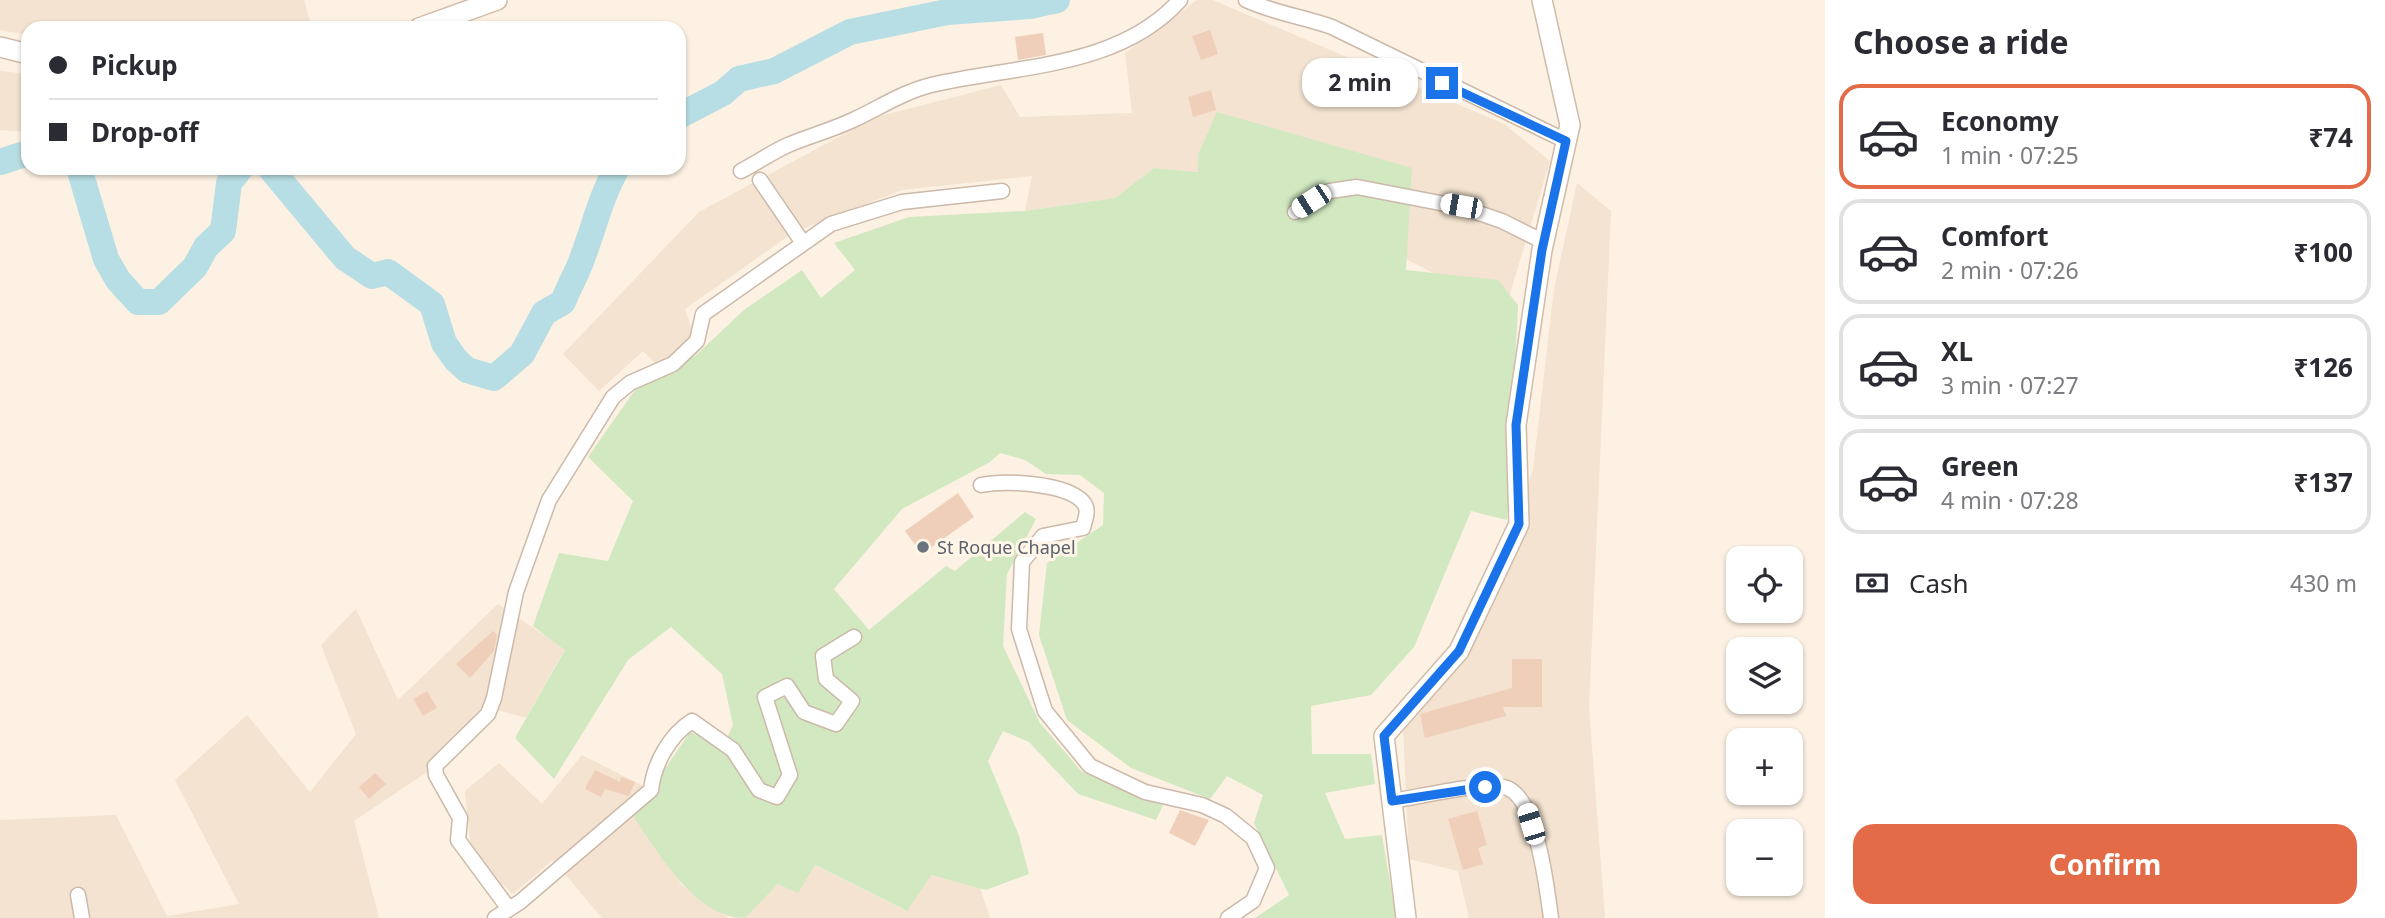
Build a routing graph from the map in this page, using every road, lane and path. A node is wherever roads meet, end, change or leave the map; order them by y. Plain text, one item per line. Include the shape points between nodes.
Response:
1 (497, 0) edge
2 (1180, 0) edge
3 (1246, 0) edge
4 (1542, 0) edge
5 (438, 21) edge
6 (0, 47) edge
7 (21, 52) edge
8 (1566, 141) junction
9 (741, 171) dead end
10 (760, 180) dead end
11 (1002, 191) dead end
12 (1295, 212) dead end
13 (1544, 242) junction
14 (803, 243) junction
15 (981, 485) dead end
16 (854, 636) dead end
17 (1392, 801) junction
18 (78, 895) dead end
19 (509, 909) junction
20 (82, 918) edge
21 (495, 918) edge
22 (1228, 918) edge
23 (1406, 918) edge
24 (1551, 918) edge

1 - 5 street
2 - 9 street via 1163,19 1077,58 901,95
3 - 8 street via 1332,27
4 - 8 street via 1570,125
6 - 7 street
8 - 13 street
10 - 14 street
11 - 14 street via 902,202 831,224
12 - 13 street via 1330,191 1357,187 1461,206
13 - 17 street via 1516,425 1519,524 1459,651 1384,736
14 - 19 street via 703,314 697,341 673,365 630,383 613,397 549,500 516,592 488,714 435,766 460,818 457,840
15 - 22 street via 1030,482 1084,503 1083,528 1043,536 1022,562 1019,629 1045,711 1090,766 1145,792 1202,805 1226,816 1253,838 1267,868 1253,901
16 - 19 street via 823,656 826,678 852,701 836,724 804,712 788,686 765,697 790,775 777,797 759,790 733,750 692,721 674,732 651,790
17 - 23 street
17 - 24 street via 1485,787 1515,791 1525,804 1543,865
18 - 20 street
19 - 21 street

